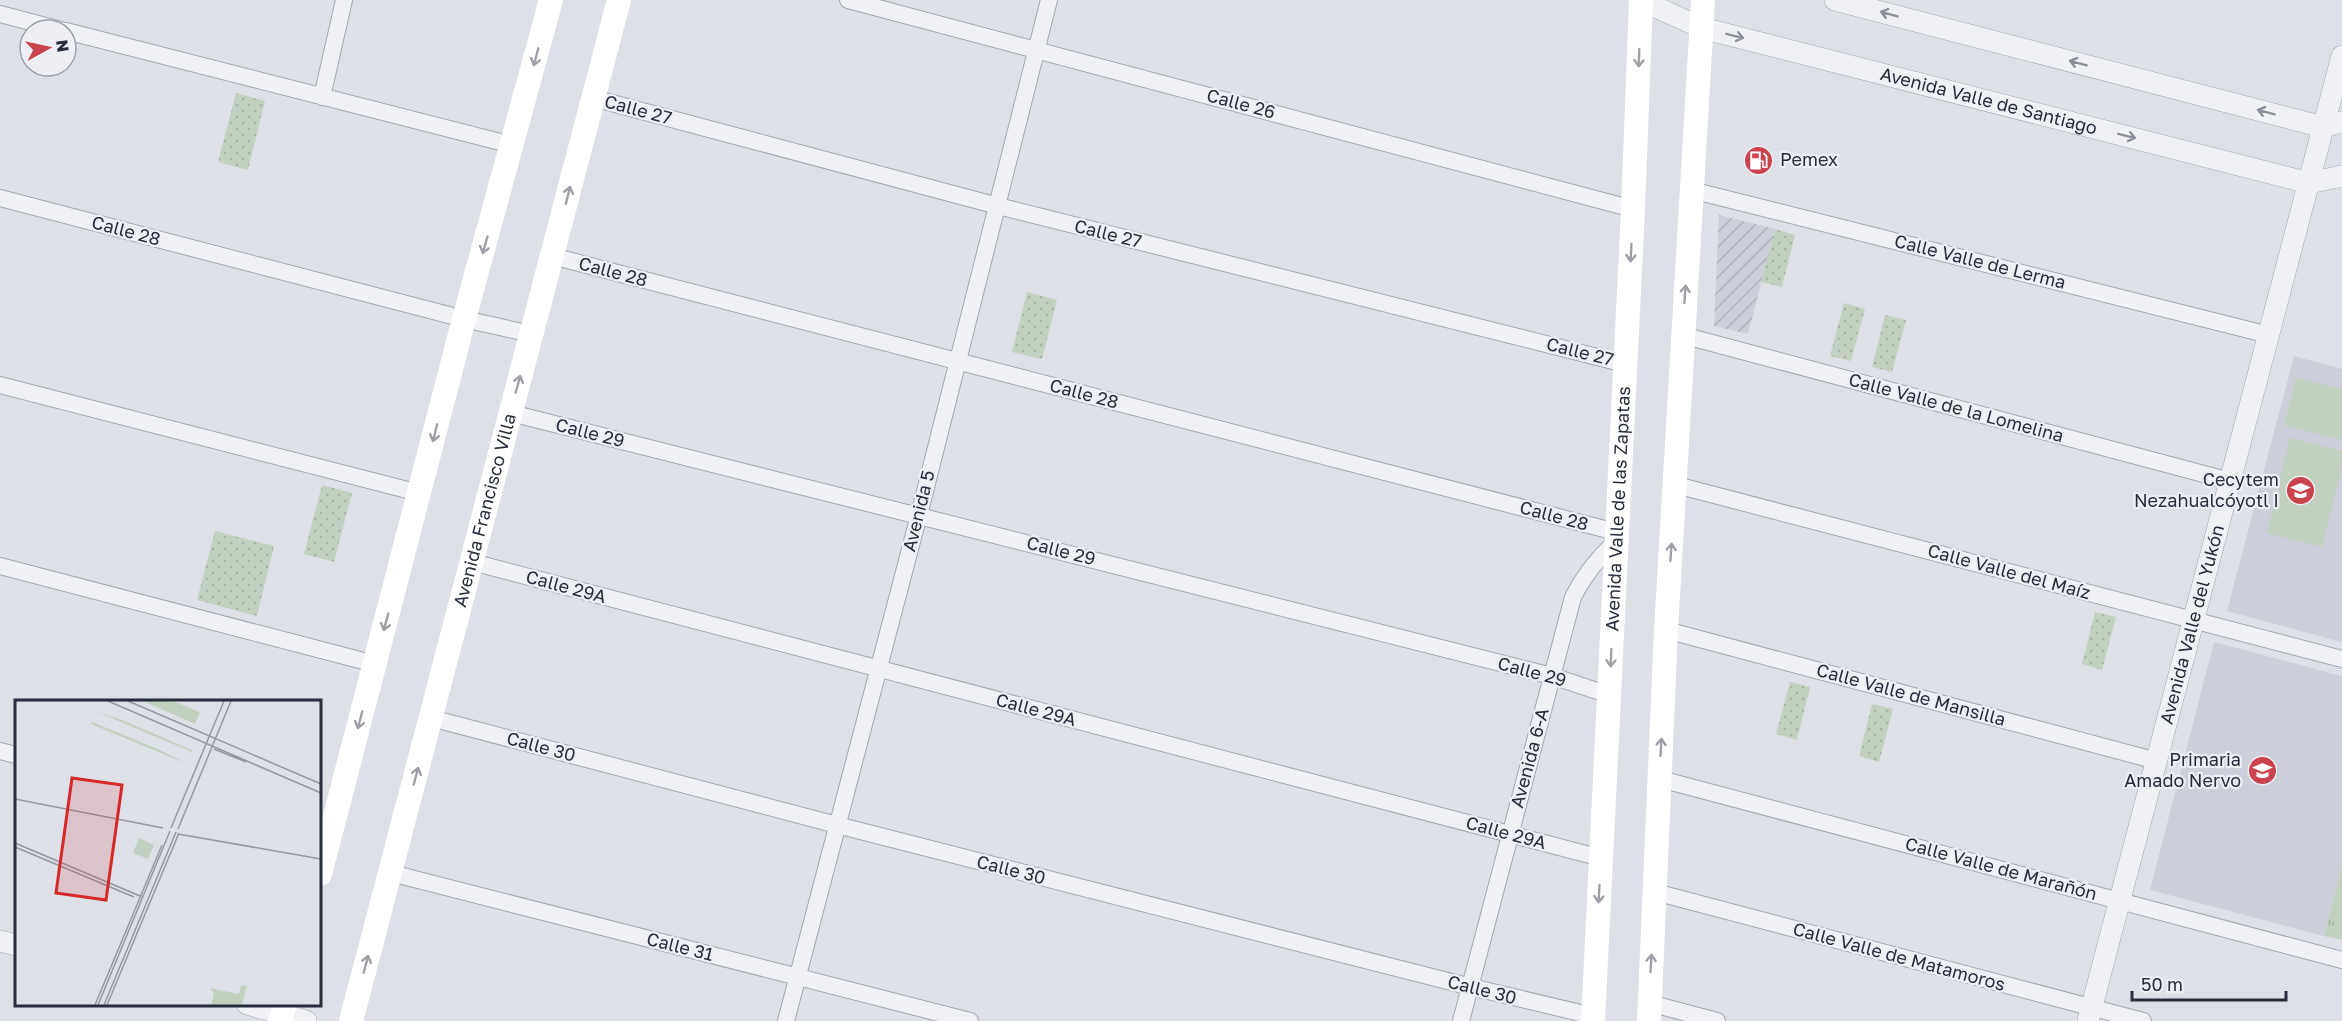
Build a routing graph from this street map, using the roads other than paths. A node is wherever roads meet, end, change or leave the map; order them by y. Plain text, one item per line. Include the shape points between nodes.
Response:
1 (344, 0) edge
2 (551, 0) edge
3 (618, 0) edge
4 (848, 0) edge
5 (1049, 0) edge
6 (1641, 0) edge
7 (1703, 0) edge
8 (1835, 0) edge
9 (0, 14) edge
10 (18, 19) edge
11 (1702, 28) junction
12 (78, 34) edge
13 (1037, 49) junction
14 (2342, 56) edge
15 (322, 97) junction
16 (593, 98) junction
17 (2332, 125) edge
18 (512, 145) junction
19 (2342, 176) edge
20 (2308, 183) junction
21 (1691, 190) junction
22 (0, 198) edge
23 (998, 206) junction
24 (1633, 209) junction
25 (552, 256) junction
26 (464, 319) junction
27 (531, 334) junction
28 (1682, 335) junction
29 (2269, 335) junction
30 (957, 362) junction
31 (1625, 364) junction
32 (0, 385) edge
33 (511, 413) junction
34 (2230, 481) junction
35 (1676, 485) junction
36 (419, 493) junction
37 (919, 515) junction
38 (1615, 537) junction
39 (472, 562) junction
40 (0, 566) edge
41 (2194, 620) junction
42 (1666, 630) junction
43 (2342, 659) edge
44 (375, 664) junction
45 (878, 668) junction
46 (1552, 676) junction
47 (1609, 694) junction
48 (431, 718) junction
49 (0, 751) edge
50 (15, 755) edge
51 (2157, 761) junction
52 (1660, 779) junction
53 (837, 825) junction
54 (1510, 834) junction
55 (324, 836) edge
56 (1601, 858) junction
57 (321, 864) edge
58 (391, 873) junction
59 (1655, 892) junction
60 (2120, 901) junction
61 (0, 941) edge
62 (15, 945) edge
63 (2342, 960) edge
64 (797, 977) junction
65 (1471, 987) junction
66 (252, 1006) edge
67 (283, 1013) edge
68 (2090, 1014) edge
69 (1647, 1015) edge
70 (1593, 1019) edge
71 (306, 1021) edge
72 (351, 1021) edge
73 (786, 1021) edge
74 (970, 1021) edge
75 (1461, 1021) edge
76 (1717, 1021) edge
77 (2143, 1021) edge

1 - 15 street
2 -> 18 main road
3 - 16 main road, Avenida Francisco Villa
4 - 13 street, Calle 26
5 - 13 street, Avenida 5
6 - 11 street, Avenida Valle de Santiago
6 -> 24 main road, Avenida Valle de las Zapatas
7 - 11 main road
17 -> 8 street
9 - 10 street
11 -> 20 street, Avenida Valle de Santiago
11 - 21 main road
12 - 15 street
13 - 23 street, Avenida 5
13 - 24 street, Calle 26
14 - 17 street, Avenida Valle del Yukón
15 - 18 street
16 - 23 street, Calle 27
25 -> 16 main road, Avenida Francisco Villa
17 - 20 street, Avenida Valle del Yukón
18 -> 26 main road
19 - 20 street, Avenida Valle de Santiago
20 - 29 street, Avenida Valle del Yukón
28 -> 21 main road
21 - 29 street, Calle Valle de Lerma
22 - 26 street, Calle 28
23 - 30 street, Avenida 5
23 - 31 street, Calle 27
24 -> 31 main road, Avenida Valle de las Zapatas
25 - 27 main road, Avenida Francisco Villa
25 - 30 street, Calle 28
26 - 27 street, Calle 28
26 -> 36 main road
33 -> 27 main road, Avenida Francisco Villa
28 - 34 street, Calle Valle de la Lomelina
28 - 35 main road
29 - 34 street, Avenida Valle del Yukón
30 - 37 street, Avenida 5
30 - 38 street, Calle 28
31 - 38 main road, Avenida Valle de las Zapatas
32 - 36 street
33 - 37 street, Calle 29
33 - 39 main road, Avenida Francisco Villa
34 - 41 street, Avenida Valle del Yukón
35 - 41 street, Calle Valle del Maíz
42 -> 35 main road
36 -> 44 main road
37 - 45 street, Avenida 5
37 - 46 street, Calle 29
38 - 46 street, Avenida 6-A via 1573,597
38 -> 47 main road, Avenida Valle de las Zapatas
39 - 45 street, Calle 29A
39 - 48 main road, Avenida Francisco Villa
40 - 44 street
41 - 43 street, Calle Valle del Maíz
41 - 51 street, Avenida Valle del Yukón
42 - 51 street, Calle Valle de Mansilla
52 -> 42 main road
44 -> 55 main road
45 - 53 street, Avenida 5
45 - 54 street, Calle 29A
46 - 47 street, Calle 29
46 - 54 street, Avenida 6-A
47 - 56 main road, Avenida Valle de las Zapatas
48 - 53 street, Calle 30
58 -> 48 main road, Avenida Francisco Villa
49 - 50 street
51 - 60 street, Avenida Valle del Yukón
52 - 59 main road
52 - 60 street, Calle Valle de Marañón
53 - 64 street, Avenida 5
53 - 65 street, Calle 30
54 - 56 street, Calle 29A
54 - 65 street, Avenida 6-A
55 - 57 main road
56 -> 70 main road, Avenida Valle de las Zapatas
58 - 64 street, Calle 31
72 -> 58 main road, Avenida Francisco Villa
59 - 68 street, Calle Valle de Matamoros
69 -> 59 main road
60 - 63 street, Calle Valle de Marañón
60 - 68 street, Avenida Valle del Yukón
61 - 62 street
64 - 73 street, Avenida 5
64 - 74 street, Calle 31
65 - 70 street, Calle 30
65 - 75 street, Avenida 6-A
66 - 67 street
67 - 71 street
68 - 77 street, Calle Valle de Matamoros
69 - 76 street

